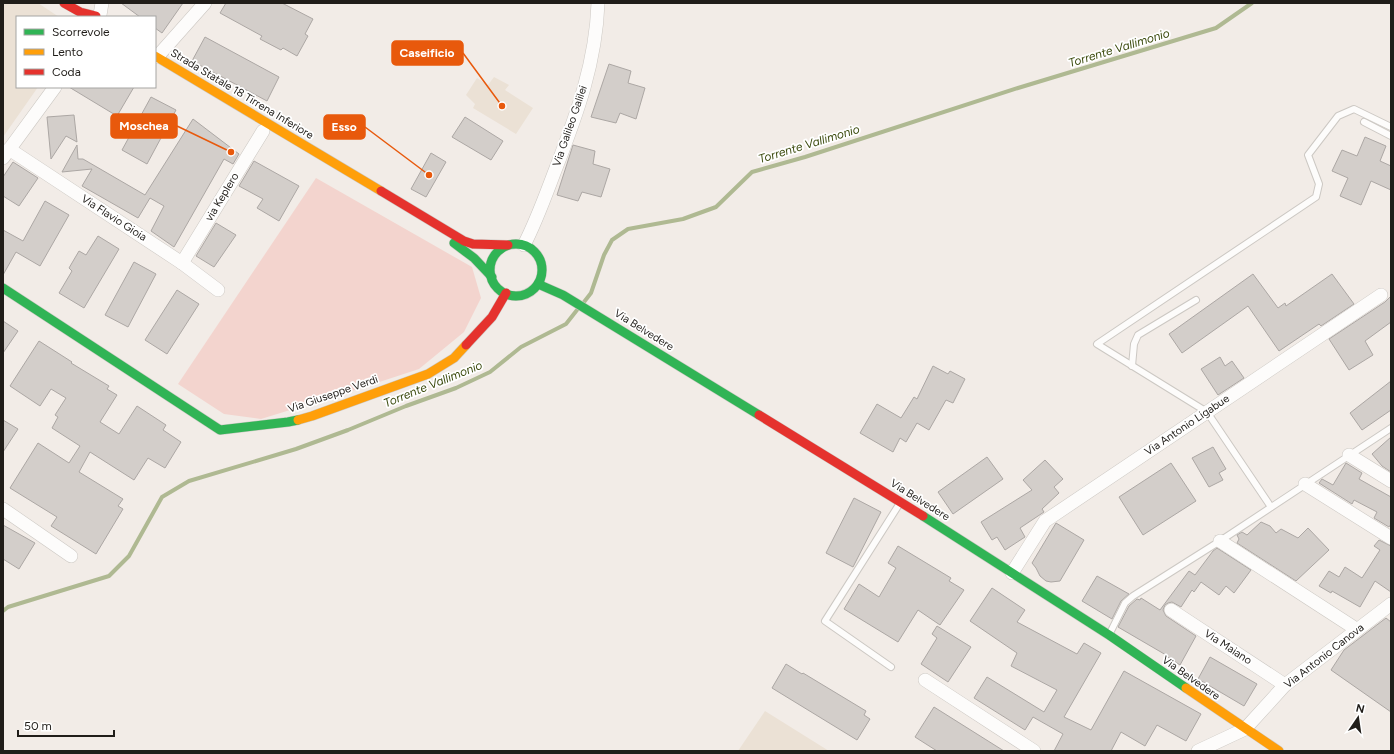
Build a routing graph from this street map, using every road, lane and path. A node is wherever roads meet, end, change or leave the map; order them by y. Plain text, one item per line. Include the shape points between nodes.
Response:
1 (60, 3) edge
2 (64, 3) edge
3 (206, 3) edge
4 (598, 3) edge
5 (100, 14) edge
6 (75, 16) edge
7 (156, 56) edge
8 (54, 88) edge
9 (1364, 122) dead end
10 (1391, 127) edge
11 (259, 129) joint
12 (1391, 136) edge
13 (6, 154) edge
14 (508, 245) junction
15 (524, 245) junction
16 (182, 263) junction
17 (492, 277) junction
18 (538, 284) junction
19 (3, 288) edge
20 (218, 290) dead end
21 (506, 293) junction
22 (1381, 295) dead end
23 (1196, 300) dead end
24 (1132, 366) junction
25 (1207, 412) junction
26 (1391, 428) edge
27 (1349, 455) junction
28 (1391, 481) edge
29 (1305, 484) junction
30 (901, 502) junction
31 (1271, 507) junction
32 (3, 509) edge
33 (1391, 538) edge
34 (1220, 541) junction
35 (71, 556) dead end
36 (1012, 573) junction
37 (1391, 604) edge
38 (1171, 610) dead end
39 (1356, 630) junction
40 (1109, 635) junction
41 (891, 667) dead end
42 (925, 680) dead end
43 (1285, 685) junction
44 (1245, 729) junction
45 (1034, 751) edge
46 (1198, 751) edge
47 (1279, 751) edge

1 - 6 main road
2 - 5 main road via 80,12
3 - 7 street
4 - 15 street, Via Galileo Galilei via 592,60 576,116 534,226
7 - 14 main road, Strada Statale 18 Tirrena Inferiore via 464,241 473,244
8 - 13 street
9 - 12 lane
10 - 24 lane via 1354,109 1338,116 1308,154 1319,184 1316,197 1097,344
11 - 16 street, via Keplero
11 - 17 main road, Strada Statale 18 Tirrena Inferiore via 465,249
13 - 16 street, Via Flavio Gioia
14 - 15 main road, Strada Statale 18 Tirrena Inferiore
14 - 17 main road via 495,255 491,263
15 - 18 main road via 531,248 541,260 542,276
16 - 20 street, Via Flavio Gioia
17 - 21 main road, Strada Statale 18 Tirrena Inferiore via 498,288
18 - 21 main road via 528,293
18 - 30 main road, Via Belvedere via 576,302
19 - 21 main road, Via Giuseppe Verdi via 220,430 288,422 312,416 428,374 454,358 492,317
22 - 25 street, Via Antonio Ligabue
23 - 24 lane via 1138,335 1134,344
24 - 25 lane
25 - 31 lane
25 - 36 street, Via Antonio Ligabue via 1045,521
26 - 27 lane
27 - 28 street
27 - 29 lane
29 - 31 lane
29 - 33 street
30 - 36 main road, Via Belvedere
30 - 41 lane via 825,621
31 - 34 lane
32 - 35 street
34 - 39 street
34 - 40 lane via 1133,596 1125,603
36 - 40 main road, Via Belvedere
37 - 39 street, Via Antonio Canova
38 - 43 street, Via Maiano
39 - 43 street, Via Antonio Canova
40 - 44 main road, Via Belvedere
42 - 45 street
43 - 44 street, Via Antonio Canova
44 - 46 street
44 - 47 main road, Via Belvedere

